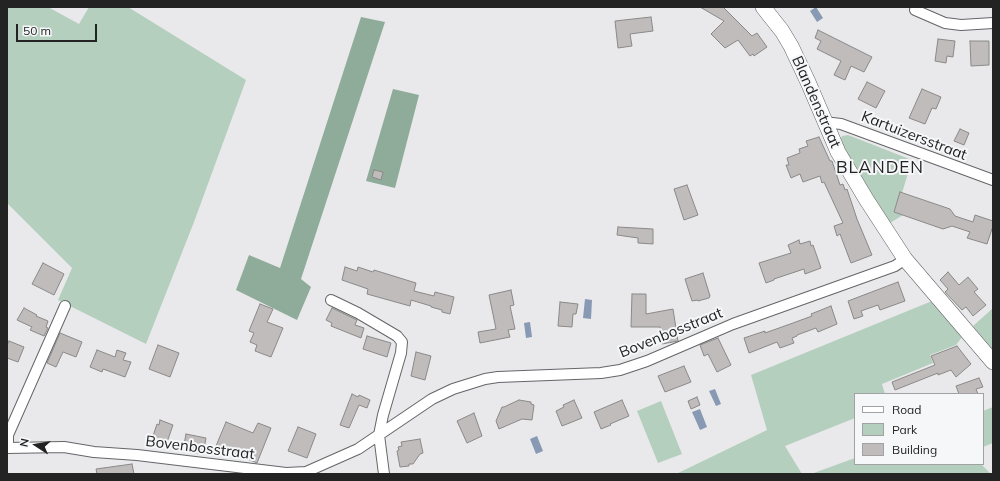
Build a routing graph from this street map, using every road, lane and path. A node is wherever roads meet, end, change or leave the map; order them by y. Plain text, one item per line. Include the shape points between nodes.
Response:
1 (764, 7) edge
2 (915, 10) dead end
3 (993, 24) edge
4 (824, 122) junction
5 (993, 180) edge
6 (905, 259) junction
7 (331, 300) dead end
8 (65, 306) dead end
9 (993, 362) edge
10 (379, 435) junction
11 (7, 448) edge
12 (384, 474) edge

1 - 4 street, Blandenstraat via 792,46
2 - 3 street via 946,23
4 - 5 street, Kartuizersstraat via 841,124
4 - 6 street, Blandenstraat via 842,159
6 - 9 street, Blandenstraat
6 - 10 street, Bovenbosstraat via 895,266 733,324 647,362 620,370 498,377 453,389 432,399
7 - 10 street via 397,336 402,342
8 - 11 street, Bovenbosstraat via 8,435
10 - 11 street, Bovenbosstraat via 358,449 306,472 286,473 64,448
10 - 12 street

